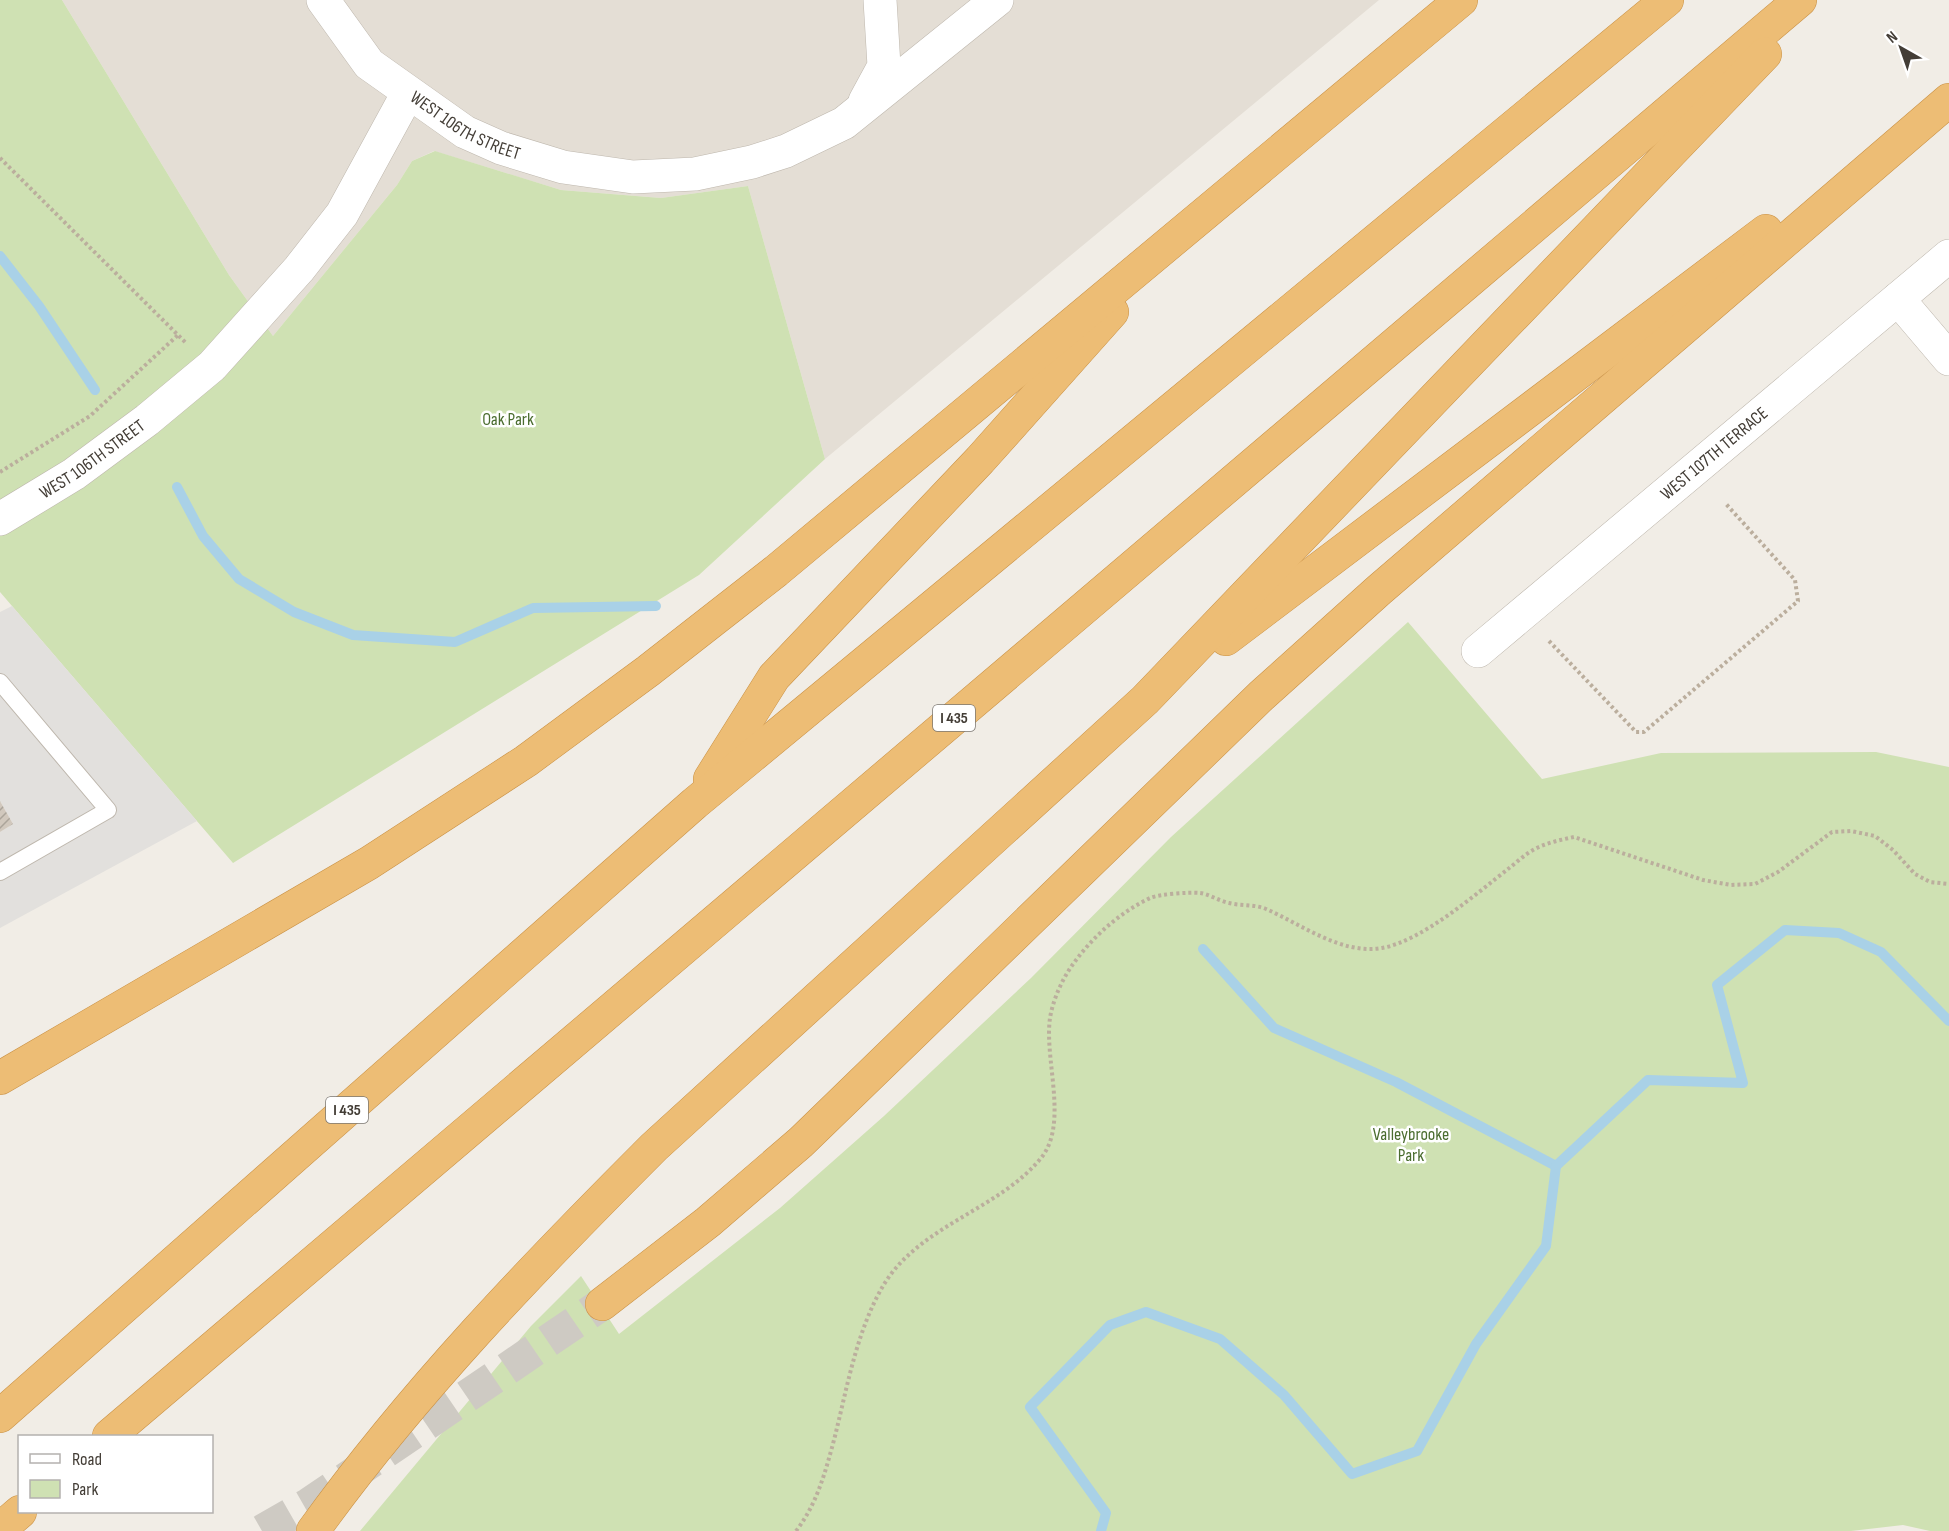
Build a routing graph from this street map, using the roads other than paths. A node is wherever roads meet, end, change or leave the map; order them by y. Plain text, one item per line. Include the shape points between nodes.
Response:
1 (323, 0) edge
2 (880, 0) edge
3 (998, 0) edge
4 (1461, 0) edge
5 (1668, 0) edge
6 (1800, 0) edge
7 (1816, 0) edge
8 (408, 93) junction
9 (1949, 93) edge
10 (1949, 100) edge
11 (859, 111) junction
12 (1183, 231) junction
13 (1949, 256) edge
14 (1898, 299) junction
15 (1949, 359) edge
16 (0, 519) edge
17 (1478, 651) dead end
18 (0, 682) edge
19 (1145, 700) junction
20 (695, 803) junction
21 (0, 872) edge
22 (0, 1078) edge
23 (602, 1304) tunnel mouth
24 (0, 1416) edge
25 (111, 1435) edge
26 (19, 1513) edge
27 (0, 1529) edge
28 (313, 1531) edge

1 - 8 street via 369,64
2 - 11 street via 884,66
3 - 11 street, WEST 106TH STREET
4 - 12 highway
5 - 20 highway, I 435
6 - 25 highway, I 435
7 - 19 highway
8 - 11 street, WEST 106TH STREET via 465,132 501,148 563,167 633,177 695,174 752,162 786,151 844,123
8 - 16 street, WEST 106TH STREET via 342,214 299,269 212,366 74,474
9 - 19 highway
10 - 23 highway via 1260,696 801,1142 708,1222
12 - 20 highway via 980,460 774,677
12 - 22 highway via 776,571 526,761 359,869
13 - 14 street, WEST 107TH TERRACE
14 - 15 street
14 - 17 street, WEST 107TH TERRACE
18 - 21 lane via 108,810
19 - 28 highway via 654,1147 452,1357
20 - 24 highway, I 435
26 - 27 highway

